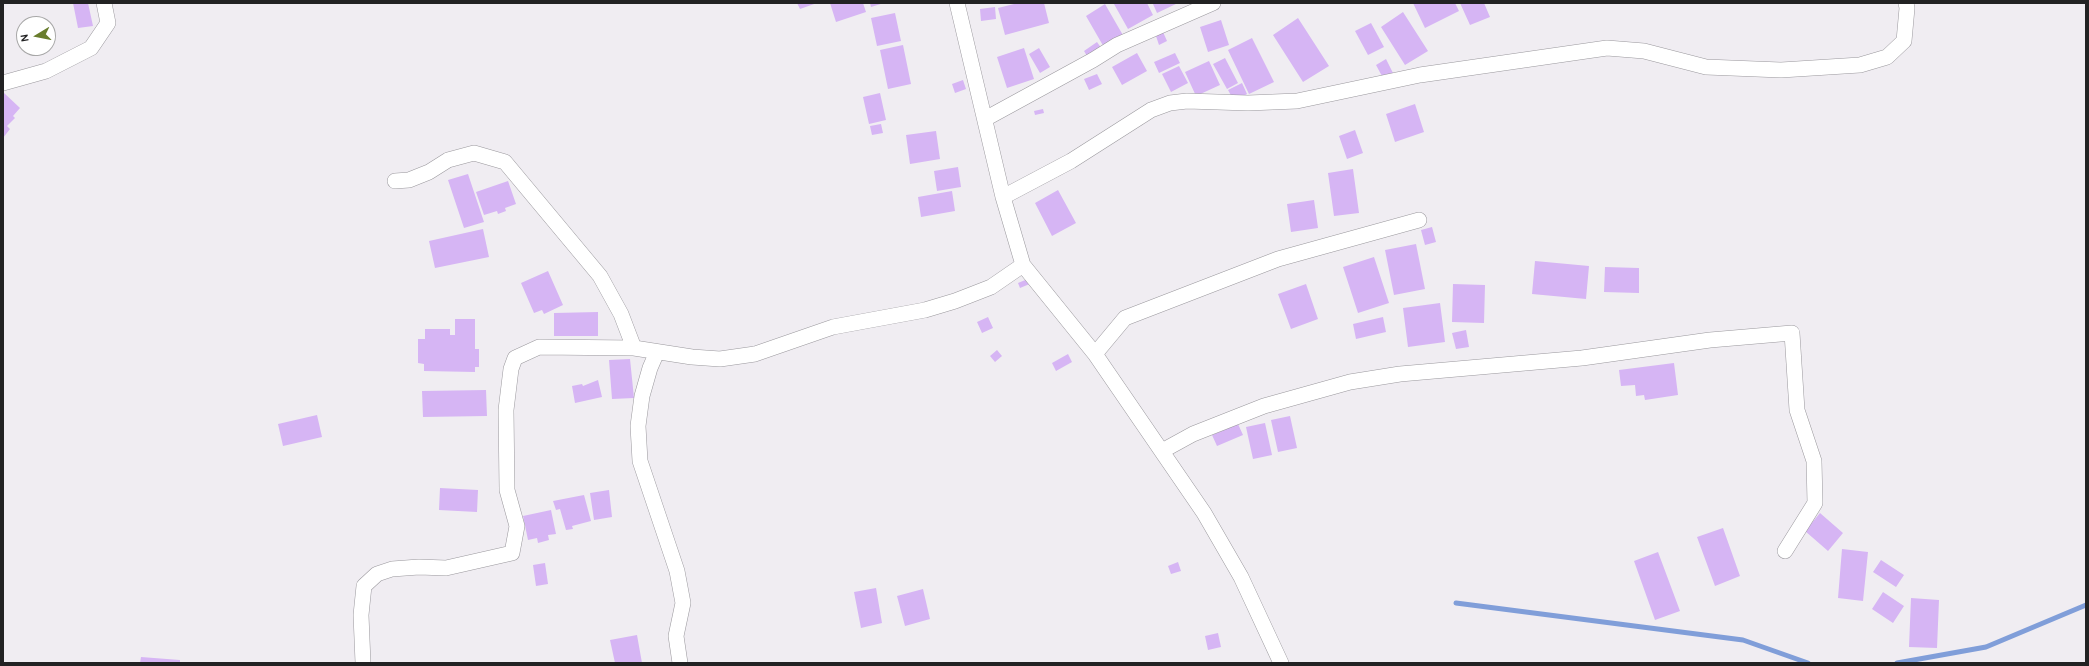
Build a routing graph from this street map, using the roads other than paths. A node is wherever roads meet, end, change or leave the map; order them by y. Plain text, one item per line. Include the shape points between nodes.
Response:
1 (104, 3) edge
2 (956, 3) edge
3 (1213, 3) edge
4 (1906, 3) edge
5 (3, 83) edge
6 (985, 119) junction
7 (395, 181) dead end
8 (1003, 197) junction
9 (1419, 220) dead end
10 (1023, 265) junction
11 (634, 348) junction
12 (657, 352) junction
13 (1095, 354) junction
14 (1162, 451) junction
15 (1785, 552) dead end
16 (363, 663) edge
17 (680, 663) edge
18 (1281, 663) edge

1 - 5 street via 108,23 91,48 46,71
2 - 6 street
3 - 6 street via 1117,45
4 - 8 street via 1904,41 1887,57 1860,65 1781,70 1706,67 1644,52 1607,48 1420,75 1297,101 1170,103 1151,110 1071,161
6 - 8 street
7 - 11 street via 409,180 429,172 448,160 474,153 505,162 600,276 621,314
8 - 10 street
9 - 13 street via 1278,258 1125,318
10 - 12 street via 991,287 955,301 925,310 833,327 755,354 720,359
10 - 13 street
11 - 12 street
11 - 16 street via 539,347 515,358 511,369 506,410 507,490 517,526 512,553 446,568 419,566 392,569 377,574 364,586 361,614
12 - 17 street via 642,396 638,426 640,461 677,571 682,603 676,636
13 - 14 street
14 - 15 street via 1193,434 1264,406 1350,382 1400,374 1582,358 1710,340 1792,333 1797,410 1814,461 1815,503
14 - 18 street via 1204,513 1241,577

